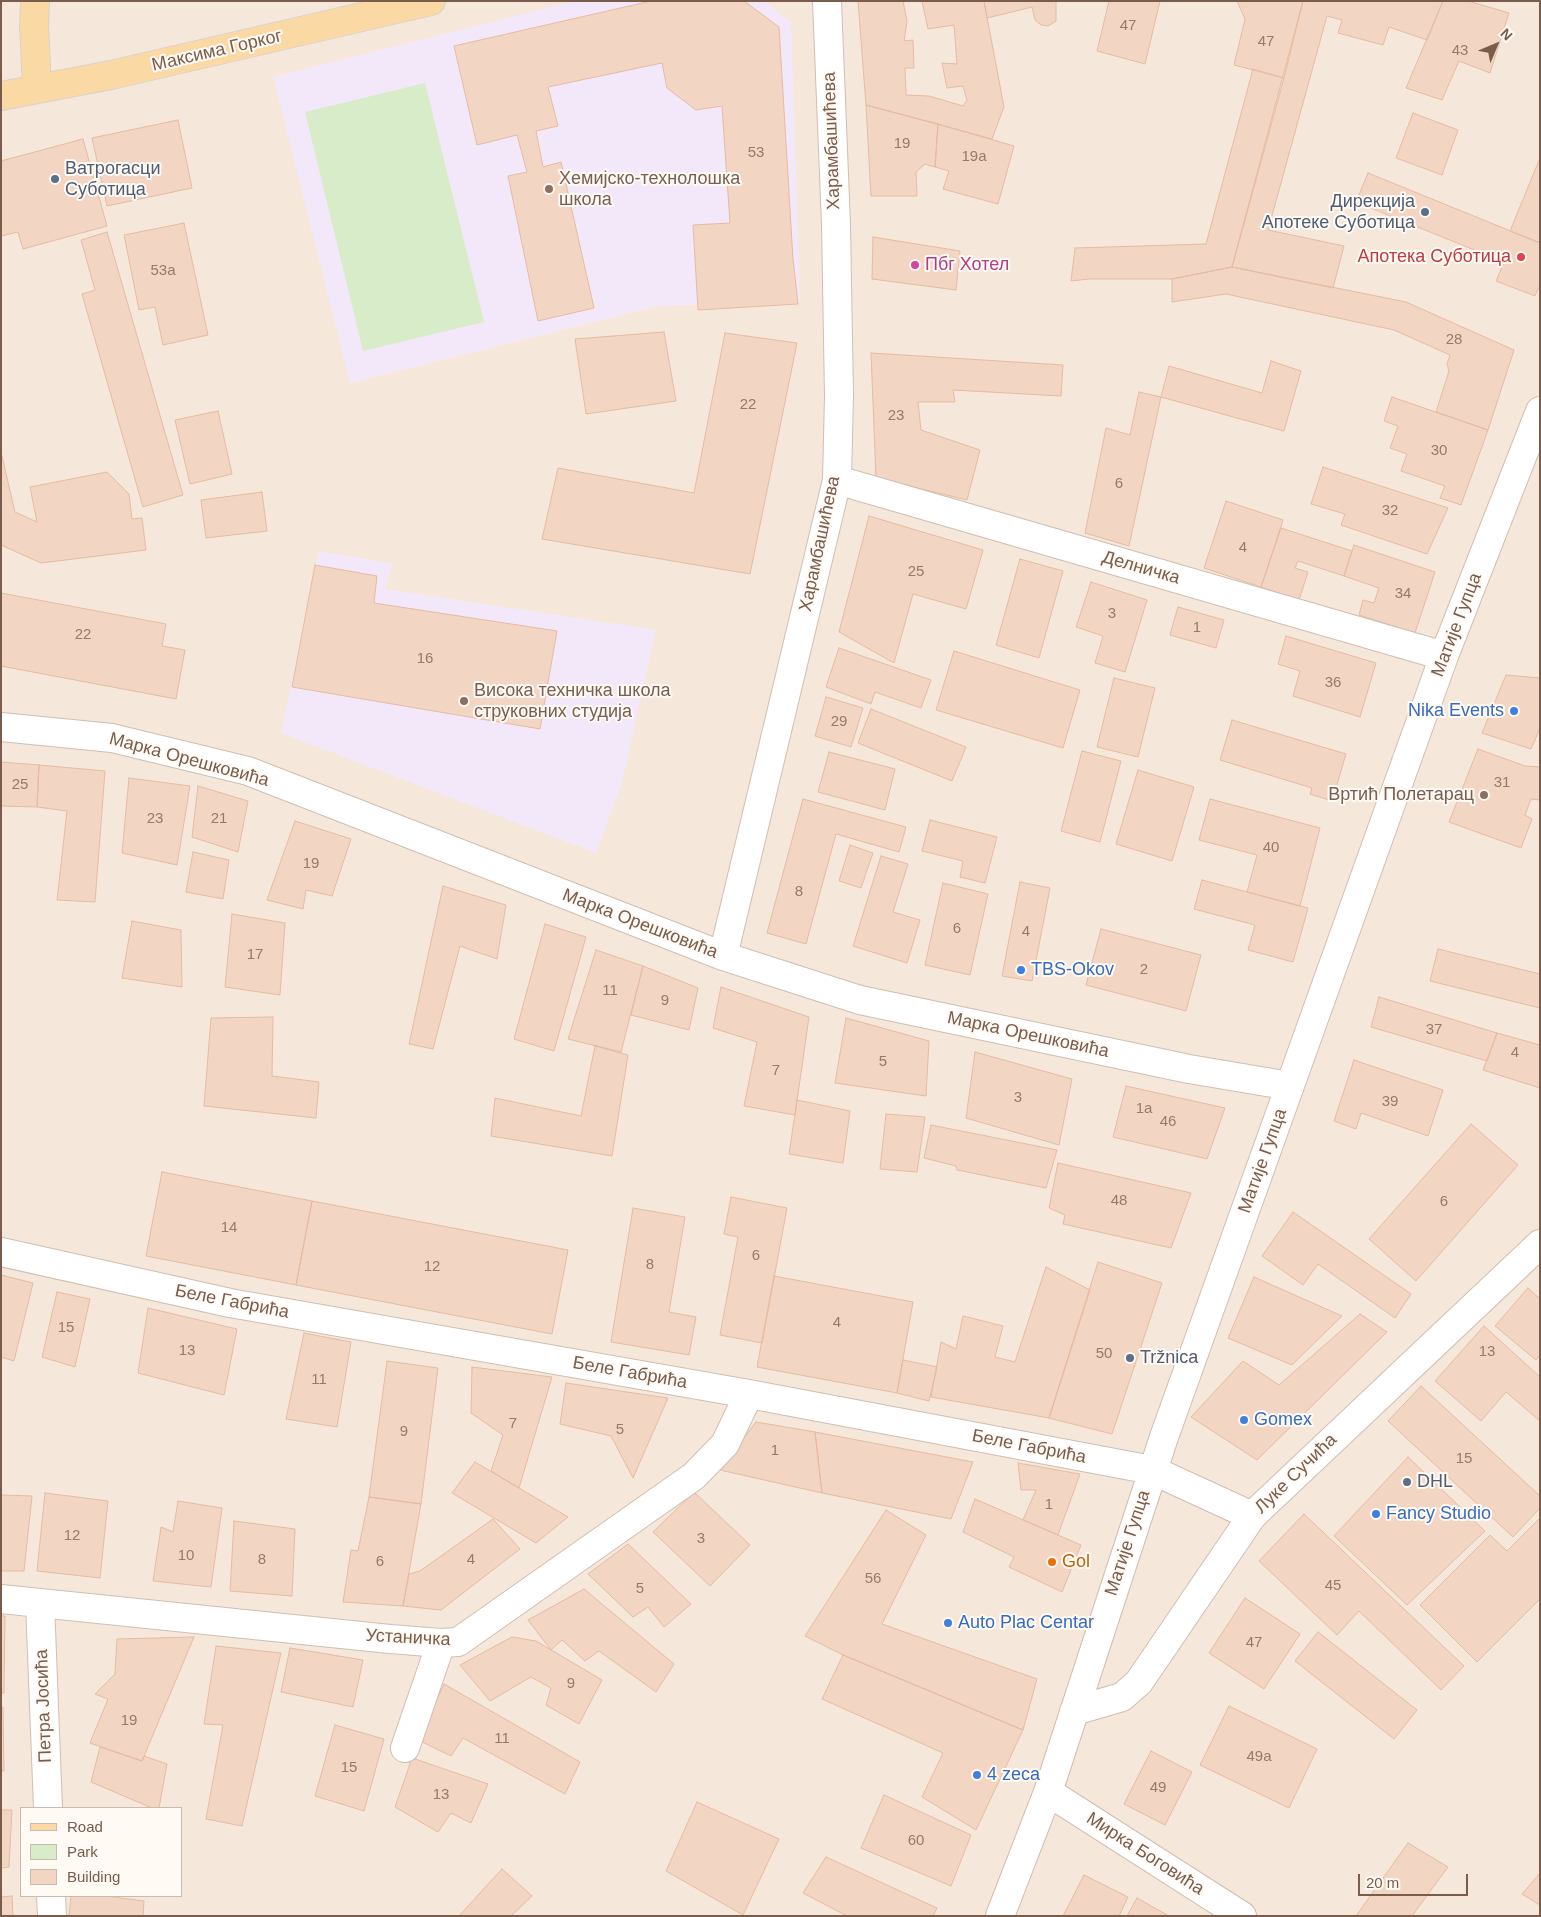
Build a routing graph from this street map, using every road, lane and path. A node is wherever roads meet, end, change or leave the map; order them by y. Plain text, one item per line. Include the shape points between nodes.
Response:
1 (35, 1) edge
2 (432, 1) edge
3 (826, 1) edge
4 (37, 88) junction
5 (1, 96) edge
6 (1540, 411) edge
7 (837, 480) junction
8 (1444, 656) junction
9 (1, 727) edge
10 (723, 956) junction
11 (1290, 1086) junction
12 (1540, 1244) edge
13 (1, 1252) edge
14 (749, 1394) junction
15 (1152, 1470) junction
16 (1252, 1516) junction
17 (1, 1599) edge
18 (40, 1603) junction
19 (441, 1643) junction
20 (1074, 1711) junction
21 (405, 1748) dead end
22 (1048, 1792) junction
23 (48, 1807) edge
24 (51, 1897) edge
25 (52, 1916) edge
26 (1000, 1916) edge
27 (1242, 1916) edge

1 - 4 main road
2 - 4 main road, Максима Горког via 112,75
3 - 7 street, Харамбашићева via 836,234
4 - 5 main road, Максима Горког
6 - 8 street, Матије Гупца
7 - 8 street, Делничка
7 - 10 street, Харамбашићева
8 - 11 street, Матије Гупца
9 - 10 street, Марка Орешковића via 112,738 248,771
10 - 11 street, Марка Орешковића via 860,1000 1189,1069
11 - 15 street, Матије Гупца
12 - 16 street, Луке Сучића
13 - 14 street, Беле Габрића via 230,1303
14 - 15 street, Беле Габрића
14 - 19 street, Устаничка via 725,1444 694,1476 458,1642
15 - 16 street, Беле Габрића
15 - 20 street, Матије Гупца
16 - 20 street, Луке Сучића via 1140,1682 1122,1697
17 - 18 street, Устаничка
18 - 19 street, Устаничка
18 - 23 street, Петра Јосића
19 - 21 street
20 - 22 street, Матије Гупца
22 - 26 street, Матије Гупца
22 - 27 street, Мирка Боговића
24 - 25 street

